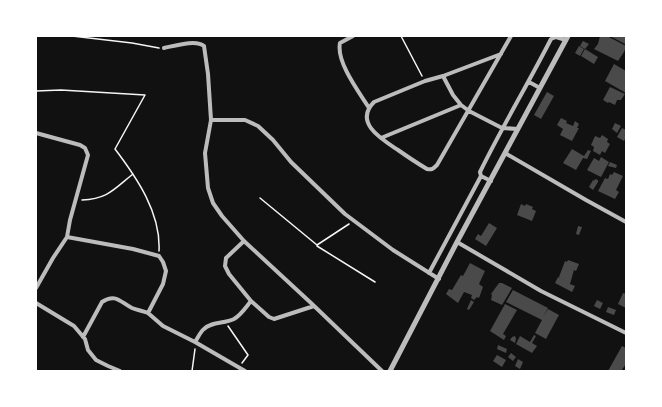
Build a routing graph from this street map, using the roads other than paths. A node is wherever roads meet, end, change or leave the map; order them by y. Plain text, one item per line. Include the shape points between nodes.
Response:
1 (353, 36) edge
2 (511, 36) edge
3 (567, 38) edge
4 (162, 48) road end
5 (501, 54) junction
6 (443, 76) junction
7 (529, 82) junction
8 (540, 88) junction
9 (461, 105) junction
10 (369, 108) junction
11 (469, 111) junction
12 (211, 120) junction
13 (502, 128) junction
14 (518, 129) junction
15 (36, 133) edge
16 (381, 138) junction
17 (505, 153) junction
18 (481, 176) junction
19 (490, 181) junction
20 (626, 222) edge
21 (67, 238) junction
22 (244, 242) junction
23 (457, 242) junction
24 (429, 273) junction
25 (439, 279) junction
26 (36, 288) edge
27 (252, 301) junction
28 (36, 303) edge
29 (314, 306) junction
30 (148, 313) junction
31 (626, 333) edge
32 (83, 337) junction
33 (196, 342) junction
34 (380, 370) edge
35 (120, 371) edge
36 (245, 371) edge
37 (390, 371) edge

1 - 10 street via 340,43 340,53 351,79
2 - 5 street
3 - 7 street via 551,39
3 - 8 street
4 - 12 street via 193,43 201,43 204,46
5 - 6 street
5 - 11 street
6 - 9 street
6 - 10 street via 374,102
7 - 8 street
7 - 13 street
8 - 14 street
9 - 11 street
9 - 16 street
10 - 16 street via 366,113 368,122 374,134
11 - 13 street
11 - 16 street via 437,165 431,170
12 - 22 street via 205,153 208,188 213,203
12 - 24 street via 245,120 258,126 291,162 354,221
13 - 14 street
13 - 18 street via 480,172
14 - 17 street
15 - 21 street via 80,145 87,150 88,155
17 - 19 street
17 - 20 street
18 - 19 street
18 - 24 street
19 - 23 street
21 - 26 street
21 - 30 street via 159,256 166,271 163,284
22 - 27 street via 226,258 224,266
22 - 29 street
23 - 25 street
23 - 31 street via 540,291
24 - 25 street
25 - 37 street
27 - 29 street via 274,319
27 - 33 street via 235,319 210,324 203,329
28 - 32 street via 74,326
29 - 34 street
30 - 32 street via 116,298 108,298 102,302
30 - 33 street via 163,326
32 - 35 street via 88,350 96,360
33 - 36 street

